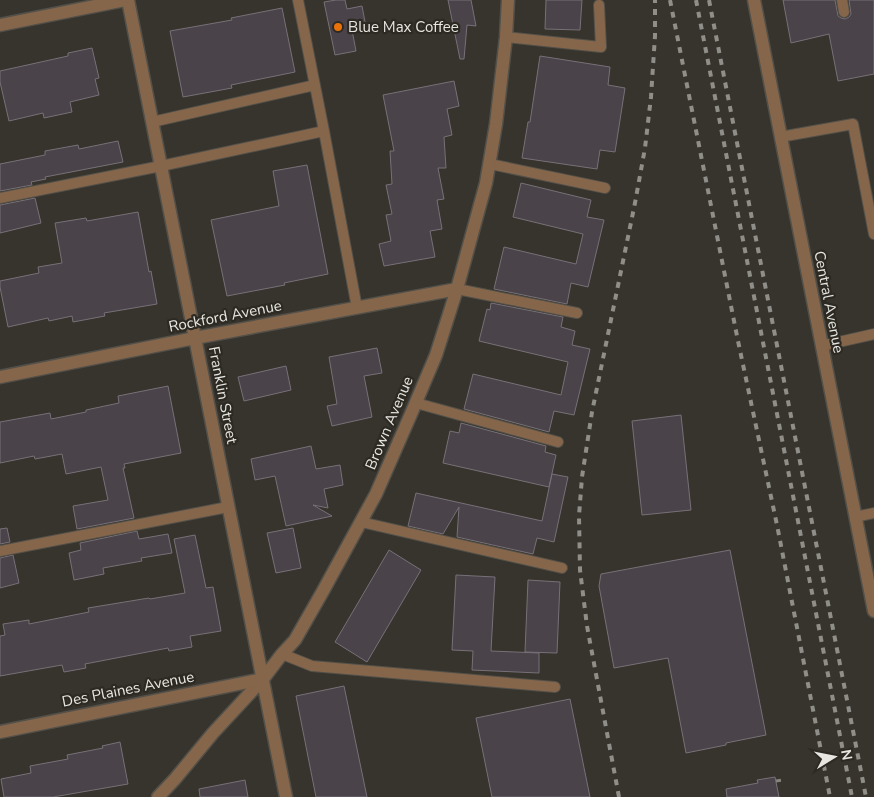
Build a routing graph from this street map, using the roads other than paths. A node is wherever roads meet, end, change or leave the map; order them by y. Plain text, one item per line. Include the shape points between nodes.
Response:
1 (127, 0) edge
2 (298, 0) edge
3 (508, 0) edge
4 (754, 0) edge
5 (842, 0) edge
6 (600, 5) dead end
7 (844, 12) dead end
8 (0, 25) edge
9 (506, 36) junction
10 (315, 85) junction
11 (152, 122) junction
12 (324, 131) junction
13 (780, 137) junction
14 (490, 164) junction
15 (161, 166) junction
16 (605, 188) dead end
17 (0, 198) edge
18 (874, 234) edge
19 (457, 289) junction
20 (357, 308) junction
21 (577, 313) dead end
22 (874, 334) edge
23 (195, 338) junction
24 (821, 346) junction
25 (0, 377) edge
26 (416, 403) junction
27 (558, 442) dead end
28 (228, 507) junction
29 (874, 513) edge
30 (855, 517) junction
31 (361, 522) junction
32 (0, 551) edge
33 (562, 568) dead end
34 (874, 611) edge
35 (282, 654) junction
36 (262, 679) junction
37 (555, 687) dead end
38 (0, 732) edge
39 (158, 797) edge
40 (286, 797) edge

1 - 8 street
1 - 11 street, Franklin Street
2 - 10 lane
3 - 9 street, Brown Avenue
4 - 13 street, Central Avenue
5 - 7 lane
6 - 9 lane via 601,47
9 - 14 street, Brown Avenue
10 - 11 lane
10 - 12 lane
11 - 15 street, Franklin Street
12 - 15 lane
12 - 20 lane
13 - 18 lane via 852,124
13 - 24 street, Central Avenue
14 - 16 lane
14 - 19 street, Brown Avenue
15 - 17 lane
15 - 23 street, Franklin Street
19 - 20 street, Rockford Avenue
19 - 21 lane
19 - 26 street, Brown Avenue via 436,355
20 - 23 street, Rockford Avenue
22 - 24 lane
23 - 25 street, Rockford Avenue
23 - 28 street, Franklin Street
24 - 30 street, Central Avenue
26 - 27 lane
26 - 31 street, Brown Avenue
28 - 32 lane
28 - 36 street, Franklin Street
29 - 30 lane
30 - 34 street, Central Avenue
31 - 33 lane
31 - 35 street, Brown Avenue via 294,640
35 - 36 street, Brown Avenue
35 - 37 lane via 312,666
36 - 38 street, Des Plaines Avenue
36 - 39 street, Brown Avenue
36 - 40 street, Franklin Street

